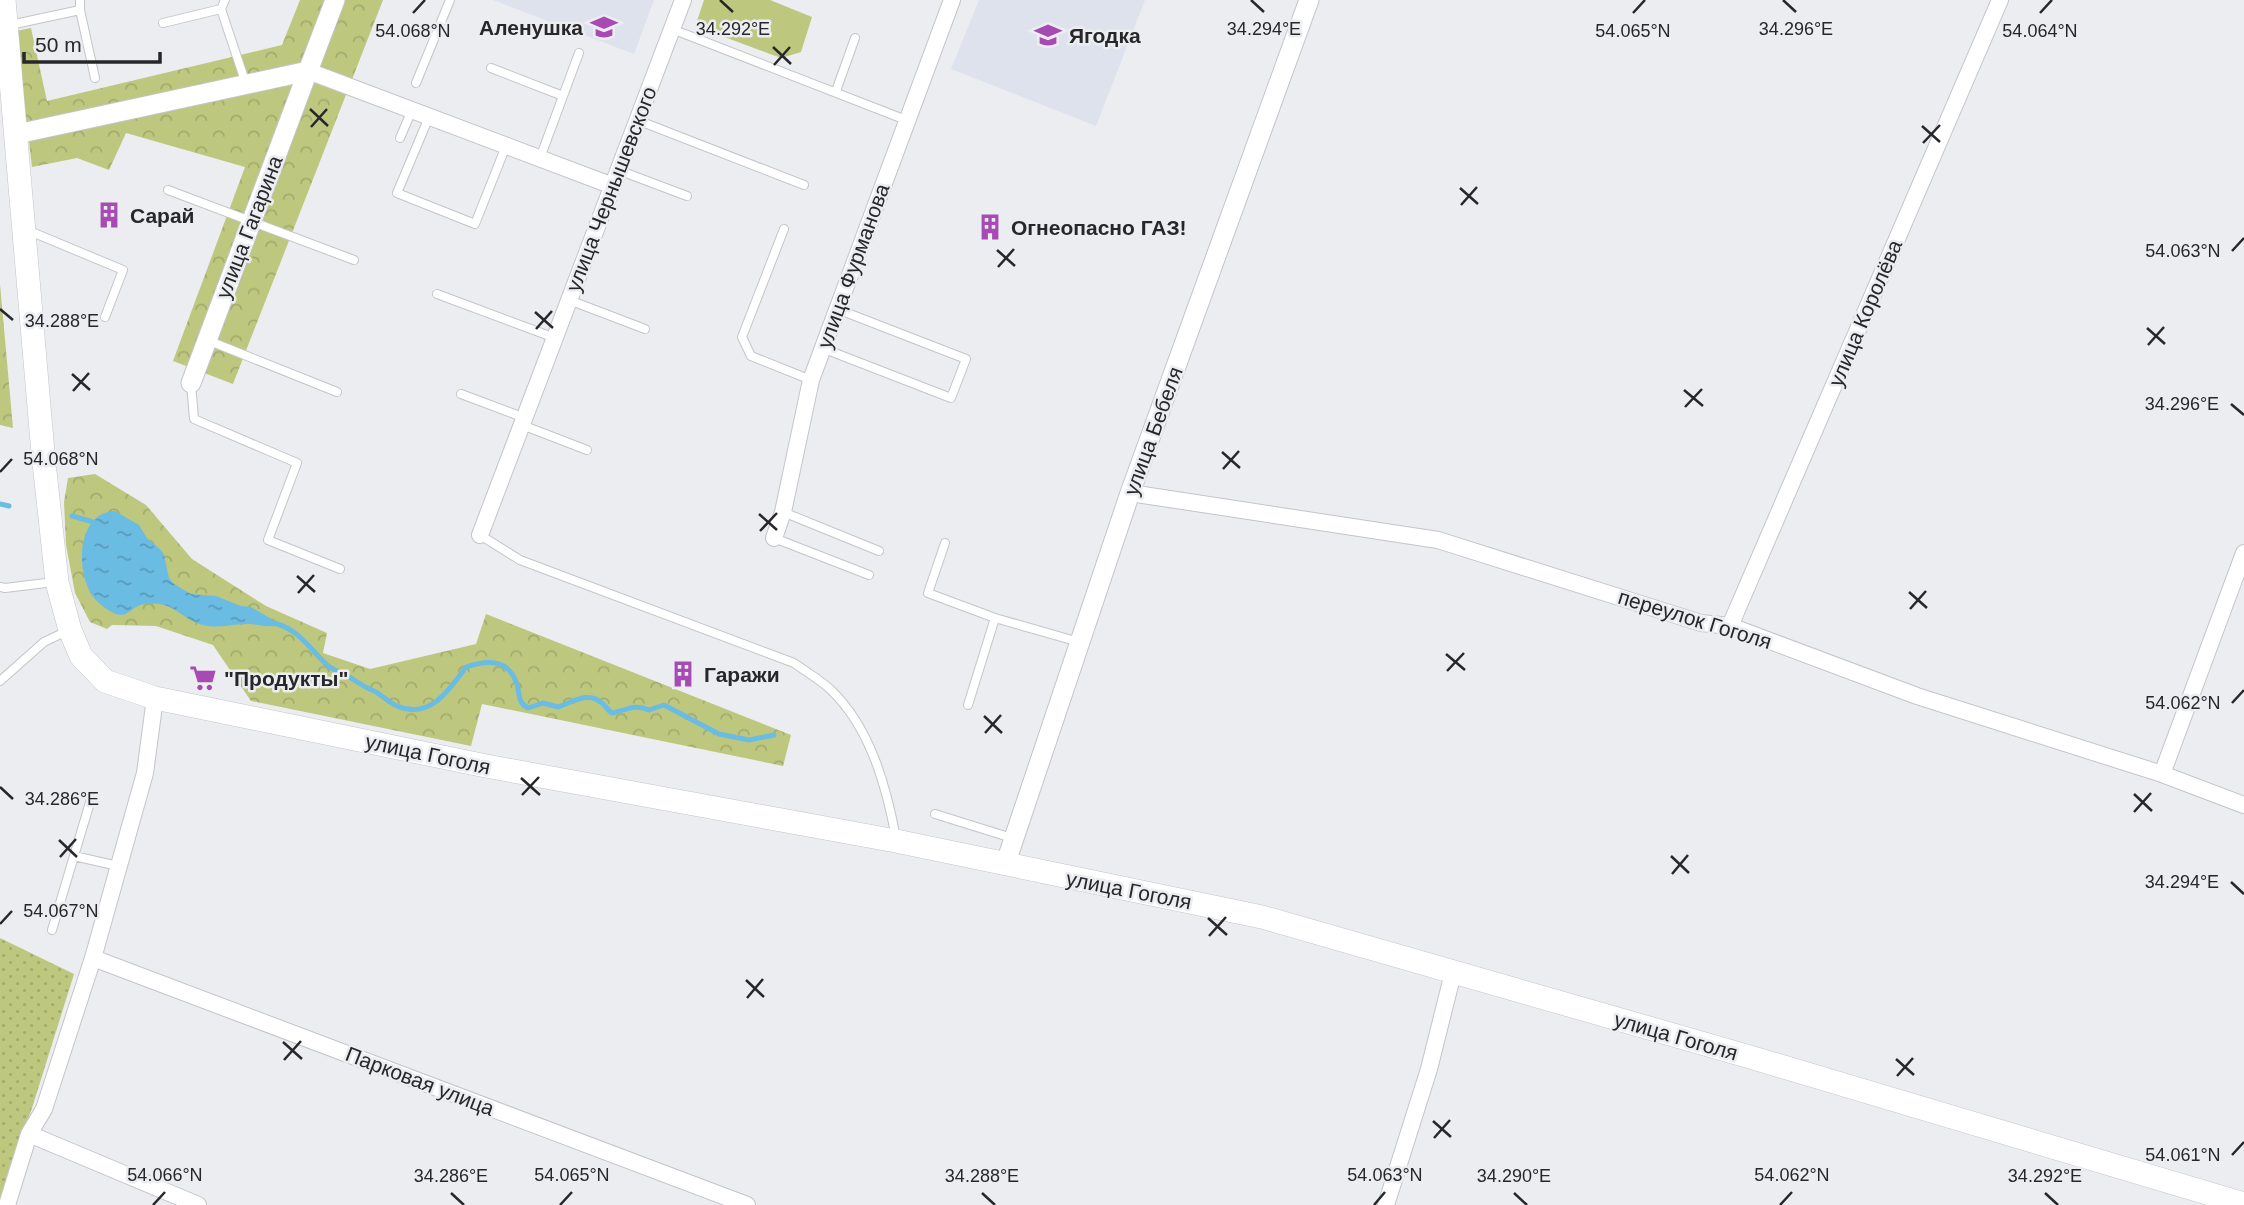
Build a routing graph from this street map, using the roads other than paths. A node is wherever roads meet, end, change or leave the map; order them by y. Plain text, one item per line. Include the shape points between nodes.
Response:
1 (4, 0) edge
2 (80, 0) edge
3 (225, 0) edge
4 (335, 0) edge
5 (450, 0) edge
6 (683, 0) edge
7 (952, 0) edge
8 (1310, 0) edge
9 (2000, 0) edge
10 (221, 9) junction
11 (80, 10) junction
12 (163, 23) dead end
13 (3, 26) edge
14 (672, 29) junction
15 (855, 38) dead end
16 (579, 53) dead end
17 (491, 68) dead end
18 (308, 71) junction
19 (95, 78) dead end
20 (416, 83) dead end
21 (246, 85) junction
22 (836, 90) junction
23 (563, 96) junction
24 (412, 110) junction
25 (429, 117) junction
26 (638, 120) junction
27 (906, 120) junction
28 (8, 136) edge
29 (400, 138) dead end
30 (506, 146) junction
31 (540, 158) junction
32 (615, 178) junction
33 (804, 185) dead end
34 (168, 190) dead end
35 (687, 196) dead end
36 (251, 222) junction
37 (24, 229) junction
38 (784, 229) dead end
39 (354, 260) dead end
40 (437, 294) dead end
41 (569, 300) junction
42 (837, 309) junction
43 (105, 317) dead end
44 (645, 329) dead end
45 (555, 338) junction
46 (207, 340) junction
47 (822, 348) junction
48 (811, 380) junction
49 (191, 383) joint
50 (337, 392) dead end
51 (461, 394) dead end
52 (523, 421) junction
53 (587, 450) dead end
54 (1130, 493) junction
55 (783, 512) junction
56 (480, 535) joint
57 (774, 538) joint
58 (945, 543) dead end
59 (879, 551) dead end
60 (2244, 553) edge
61 (340, 569) dead end
62 (869, 575) dead end
63 (57, 582) junction
64 (0, 587) edge
65 (995, 618) junction
66 (1730, 626) junction
67 (69, 630) junction
68 (1079, 642) junction
69 (0, 681) edge
70 (155, 698) junction
71 (968, 705) dead end
72 (2162, 774) junction
73 (92, 799) dead end
74 (2244, 805) edge
75 (935, 814) dead end
76 (1013, 838) junction
77 (897, 841) junction
78 (74, 856) junction
79 (1005, 864) junction
80 (118, 866) junction
81 (52, 930) dead end
82 (93, 958) junction
83 (1453, 973) junction
84 (29, 1134) junction
85 (2244, 1204) edge
86 (7, 1205) edge
87 (198, 1205) edge
88 (747, 1205) edge
89 (1386, 1205) edge

1 - 13 main road, улица Гоголя
2 - 11 lane
3 - 10 lane
4 - 18 street, улица Гагарина
5 - 20 lane
6 - 14 street, улица Чернышевского
7 - 27 street, улица Фурманова
8 - 54 street, улица Бебеля
9 - 66 street, улица Королёва
10 - 12 lane
10 - 21 lane
11 - 13 lane
11 - 19 lane
13 - 28 main road, улица Гоголя
14 - 22 lane
14 - 26 street, улица Чернышевского
15 - 22 lane
16 - 23 lane
17 - 23 lane
18 - 21 street
18 - 24 street
18 - 36 street, улица Гагарина
21 - 28 street
22 - 27 lane
23 - 31 lane
24 - 25 street
24 - 29 lane
25 - 30 street
25 - 30 lane via 397,193 475,224
26 - 32 street, улица Чернышевского
26 - 33 lane
27 - 42 street, улица Фурманова
28 - 37 main road, улица Гоголя
30 - 31 street
31 - 32 street
32 - 35 lane
32 - 41 street, улица Чернышевского
34 - 36 lane
36 - 39 lane
36 - 46 street, улица Гагарина
37 - 43 lane via 124,270
37 - 63 main road, улица Гоголя
38 - 48 lane via 742,337 751,356
40 - 45 lane
41 - 44 lane
41 - 45 street, улица Чернышевского
42 - 47 street, улица Фурманова
42 - 47 lane via 966,359 951,398
45 - 52 street, улица Чернышевского
46 - 49 street, улица Гагарина
46 - 50 lane
47 - 48 street, улица Фурманова
48 - 55 street, улица Фурманова
49 - 61 lane via 194,419 297,463 268,540
51 - 52 lane
52 - 53 lane
52 - 56 street, улица Чернышевского
54 - 66 street, переулок Гоголя via 1438,540 1701,623
54 - 68 street, улица Бебеля
55 - 57 street, улица Фурманова
55 - 59 lane
56 - 77 lane via 520,559 794,663 830,689 859,724 886,789
57 - 62 lane
58 - 65 lane via 928,593
60 - 72 street
63 - 64 lane
63 - 67 main road, улица Гоголя
65 - 68 lane
65 - 71 lane
66 - 72 street, переулок Гоголя via 1917,696
67 - 69 lane via 44,642
67 - 70 main road, улица Гоголя via 81,656 105,681
68 - 76 street, улица Бебеля
70 - 77 main road, улица Гоголя via 486,766
70 - 80 street via 145,773
72 - 74 street, переулок Гоголя
73 - 78 lane
75 - 76 lane
76 - 79 street, улица Бебеля
77 - 79 main road, улица Гоголя
78 - 80 lane
78 - 81 lane
79 - 83 main road, улица Гоголя via 1262,917
80 - 82 street
82 - 84 street via 44,1109
82 - 88 street, Парковая улица
83 - 85 main road, улица Гоголя
83 - 89 street via 1429,1069
84 - 86 street
84 - 87 street

